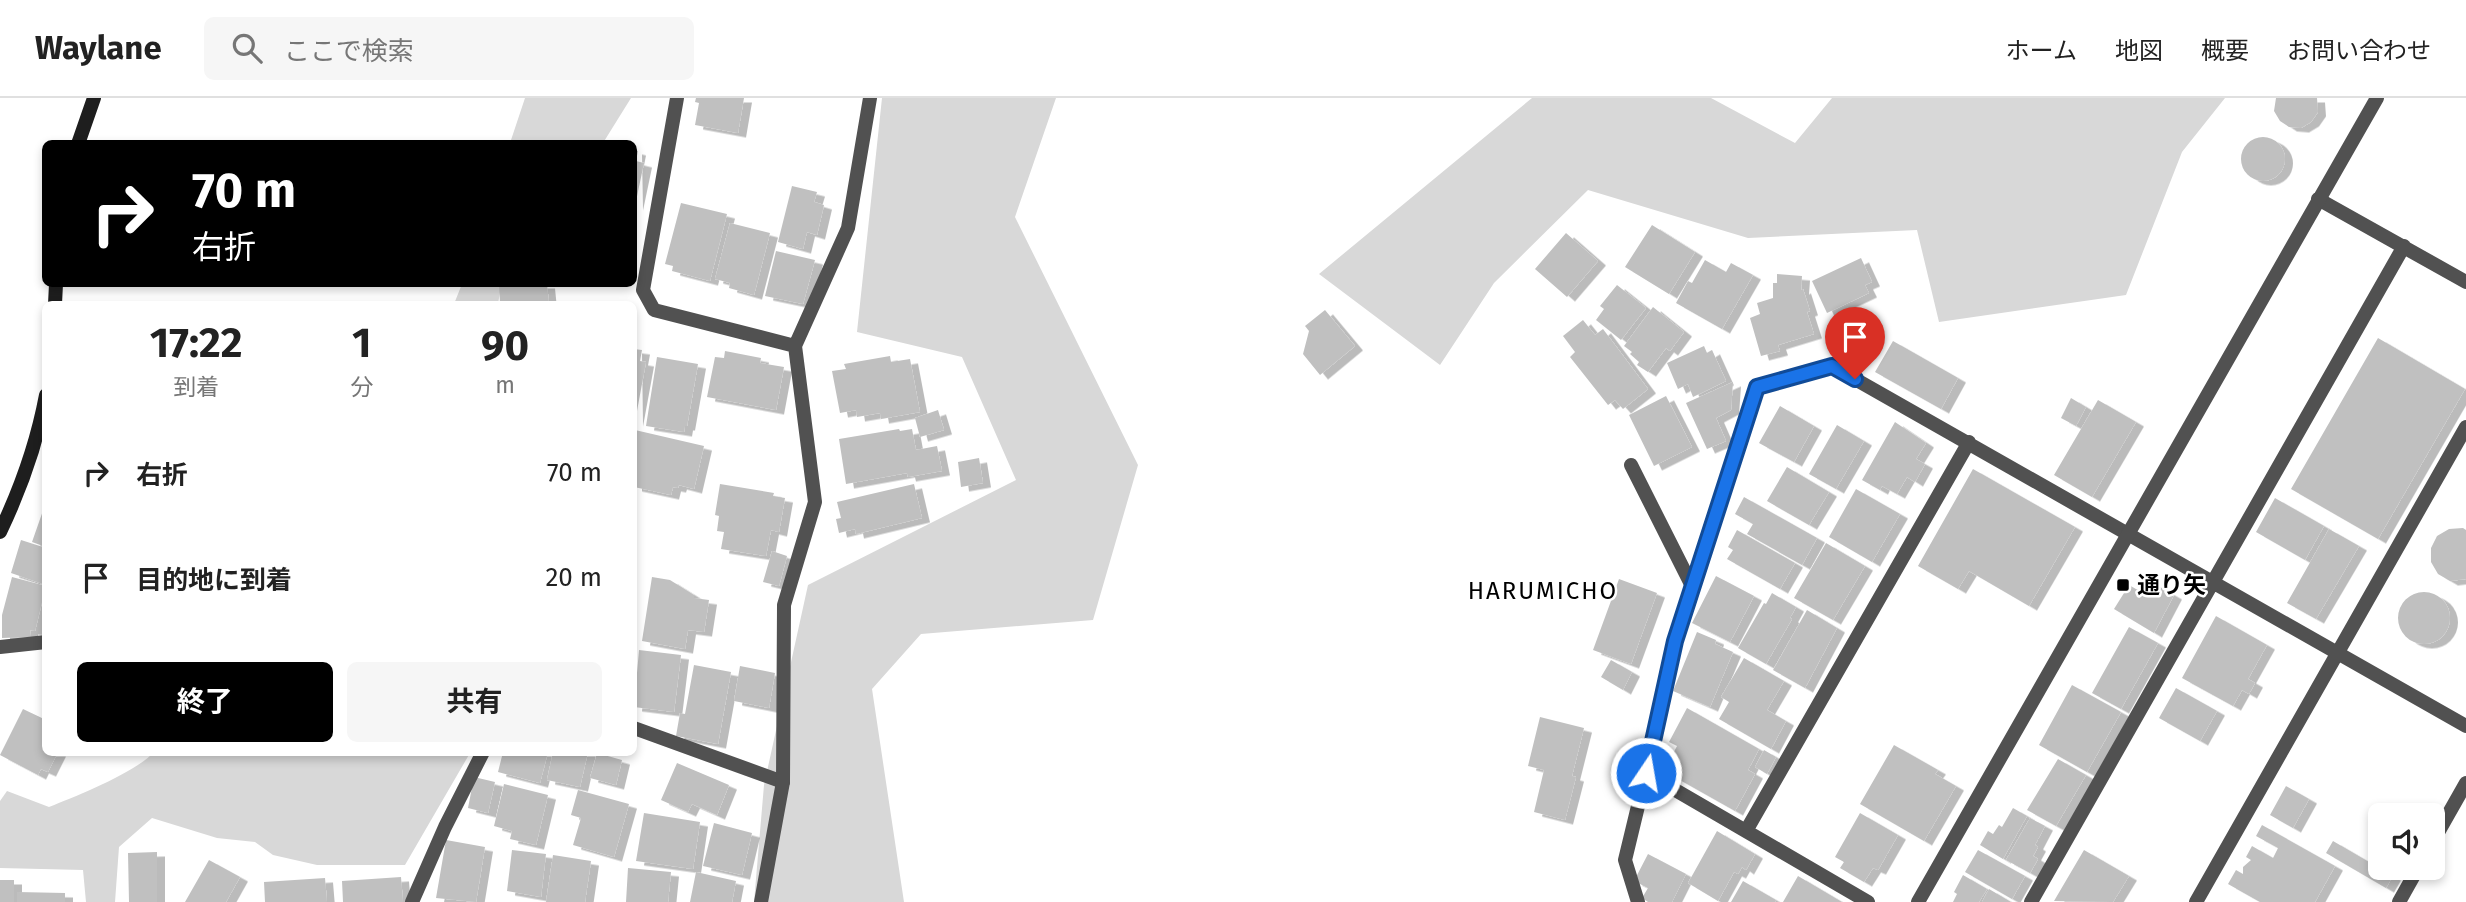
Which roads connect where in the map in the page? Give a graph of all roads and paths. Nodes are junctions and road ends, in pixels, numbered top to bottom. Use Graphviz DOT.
graph roads {
  1 [pos="94,98"];
  2 [pos="677,98"];
  3 [pos="870,98"];
  4 [pos="2377,98"];
  5 [pos="79,140"];
  6 [pos="2318,199"];
  7 [pos="2404,246"];
  8 [pos="2466,282"];
  9 [pos="794,346"];
  10 [pos="42,412"];
  11 [pos="2466,427"];
  12 [pos="1969,442"];
  13 [pos="1631,465"];
  14 [pos="0,532"];
  15 [pos="2127,534"];
  16 [pos="2214,584"];
  17 [pos="1693,588"];
  18 [pos="42,642"];
  19 [pos="0,647"];
  20 [pos="2339,654"];
  21 [pos="2466,726"];
  22 [pos="637,729"];
  23 [pos="481,756"];
  24 [pos="1646,773"];
  25 [pos="783,782"];
  26 [pos="2466,783"];
  27 [pos="2445,820"];
  28 [pos="1746,831"];
  29 [pos="2411,880"];
  30 [pos="412,902"];
  31 [pos="761,902"];
  32 [pos="1639,902"];
  33 [pos="1868,902"];
  34 [pos="1918,902"];
  35 [pos="2031,902"];
  36 [pos="2196,902"];
  37 [pos="2399,902"];
  1 -- 5 [label="main road"];
  2 -- 9 [label="street"];
  3 -- 9 [label="street"];
  4 -- 6 [label="street"];
  6 -- 7 [label="street"];
  6 -- 15 [label="street"];
  7 -- 8 [label="street"];
  7 -- 16 [label="street"];
  9 -- 25 [label="street"];
  10 -- 14 [label="main road"];
  11 -- 20 [label="street"];
  12 -- 15 [label="street"];
  12 -- 17 [label="street"];
  12 -- 28 [label="street"];
  13 -- 17 [label="street"];
  15 -- 16 [label="street"];
  15 -- 34 [label="street"];
  16 -- 20 [label="street"];
  16 -- 35 [label="street"];
  17 -- 24 [label="street"];
  18 -- 19 [label="street"];
  20 -- 21 [label="street"];
  20 -- 36 [label="street"];
  22 -- 25 [label="street"];
  23 -- 30 [label="street"];
  24 -- 28 [label="street"];
  24 -- 32 [label="street"];
  25 -- 31 [label="street"];
  26 -- 27 [label="street"];
  28 -- 33 [label="street"];
  29 -- 37 [label="street"];
}
